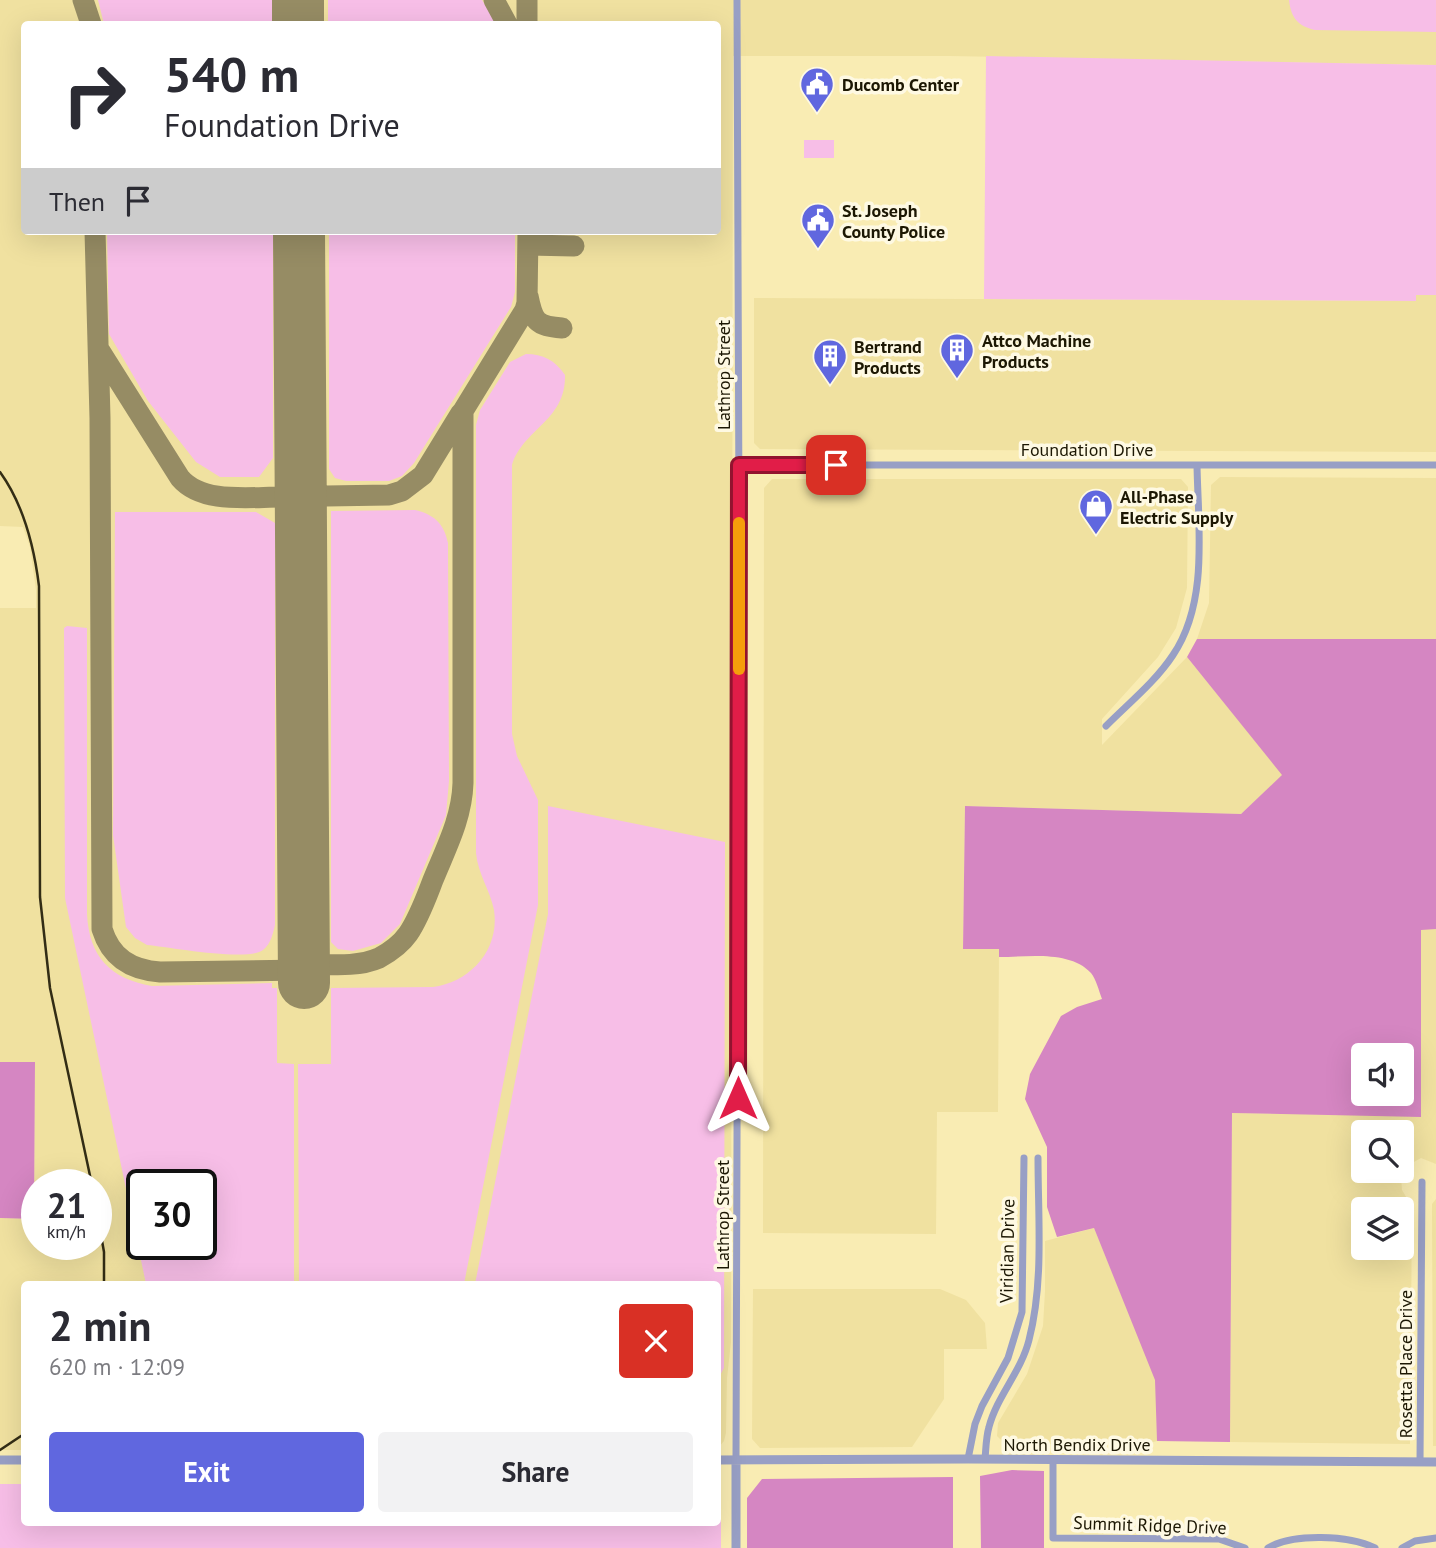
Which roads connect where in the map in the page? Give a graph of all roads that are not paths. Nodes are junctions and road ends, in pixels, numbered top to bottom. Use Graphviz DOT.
graph roads {
  1 [pos="737,0"];
  2 [pos="739,465"];
  3 [pos="1198,465"];
  4 [pos="1436,465"];
  5 [pos="1106,726"];
  6 [pos="1024,1158"];
  7 [pos="1038,1158"];
  8 [pos="1422,1182"];
  9 [pos="968,1459"];
  10 [pos="985,1459"];
  11 [pos="0,1460"];
  12 [pos="21,1460"];
  13 [pos="721,1460"];
  14 [pos="736,1460"];
  15 [pos="1053,1460"];
  16 [pos="1420,1462"];
  17 [pos="1436,1462"];
  18 [pos="1436,1538"];
  19 [pos="736,1548"];
  20 [pos="1245,1548"];
  21 [pos="1268,1548"];
  22 [pos="1375,1548"];
  23 [pos="1402,1548"];
  1 -- 2 [label="street, Lathrop Street"];
  2 -- 3 [label="street, Foundation Drive"];
  2 -- 14 [label="street, Lathrop Street"];
  3 -- 4 [label="street, Foundation Drive"];
  3 -- 5 [label="street"];
  6 -- 9 [label="street, Viridian Drive"];
  7 -- 10 [label="street, Viridian Drive"];
  8 -- 16 [label="street, Rosetta Place Drive"];
  9 -- 10 [label="street, North Bendix Drive"];
  9 -- 14 [label="street, North Bendix Drive"];
  10 -- 15 [label="street, North Bendix Drive"];
  11 -- 12 [label="street"];
  13 -- 14 [label="street, North Bendix Drive"];
  14 -- 19 [label="street, Lathrop Street"];
  15 -- 16 [label="street, North Bendix Drive"];
  15 -- 20 [label="street, Summit Ridge Drive"];
  16 -- 17 [label="street, North Bendix Drive"];
  18 -- 23 [label="street"];
  21 -- 22 [label="street"];
}
